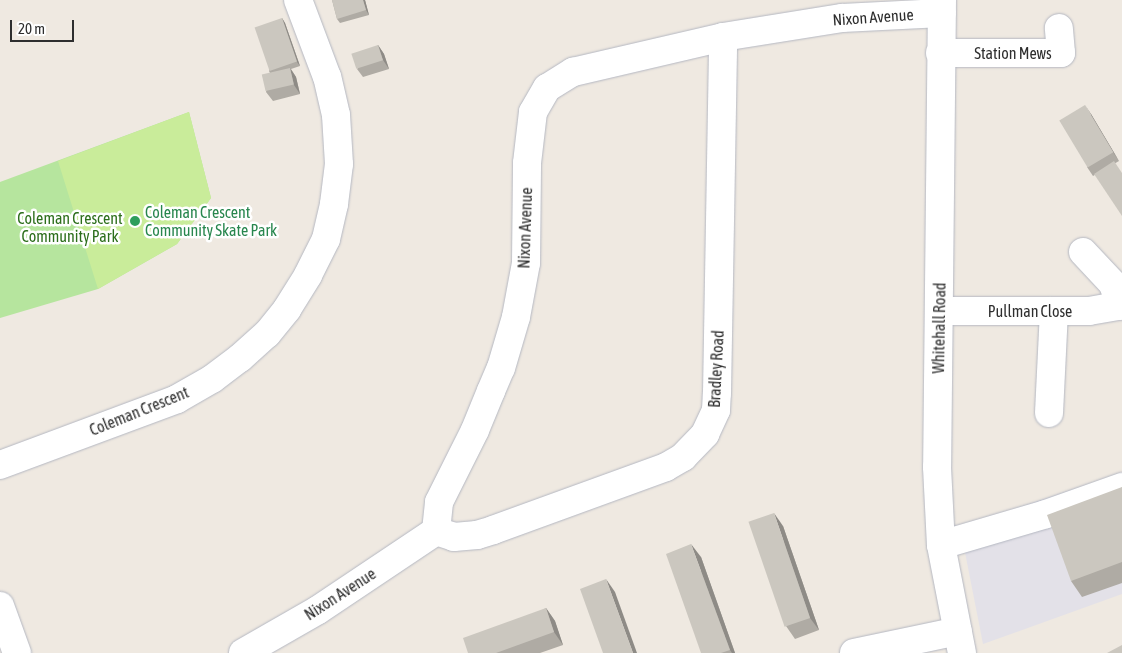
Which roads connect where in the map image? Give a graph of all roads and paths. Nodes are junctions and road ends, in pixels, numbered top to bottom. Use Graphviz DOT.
graph roads {
  1 [pos="298,0"];
  2 [pos="942,7"];
  3 [pos="1059,28"];
  4 [pos="723,37"];
  5 [pos="940,53"];
  6 [pos="1083,252"];
  7 [pos="1121,306"];
  8 [pos="939,311"];
  9 [pos="1054,312"];
  10 [pos="1049,414"];
  11 [pos="0,465"];
  12 [pos="1122,487"];
  13 [pos="436,531"];
  14 [pos="941,545"];
  15 [pos="0,606"];
  16 [pos="960,642"];
  17 [pos="17,653"];
  18 [pos="243,653"];
  19 [pos="854,653"];
  1 -- 11 [label="street, Coleman Crescent"];
  2 -- 4 [label="street, Nixon Avenue"];
  2 -- 5 [label="street, Whitehall Road"];
  3 -- 5 [label="street, Station Mews"];
  4 -- 13 [label="street, Nixon Avenue"];
  4 -- 13 [label="street, Bradley Road"];
  5 -- 8 [label="street, Whitehall Road"];
  6 -- 7 [label="street, Pullman Close"];
  7 -- 9 [label="street, Pullman Close"];
  8 -- 9 [label="street, Pullman Close"];
  8 -- 14 [label="street, Whitehall Road"];
  9 -- 10 [label="street"];
  12 -- 14 [label="street"];
  13 -- 18 [label="street, Nixon Avenue"];
  14 -- 16 [label="street, Whitehall Road"];
  15 -- 17 [label="street"];
  16 -- 19 [label="street"];
}
